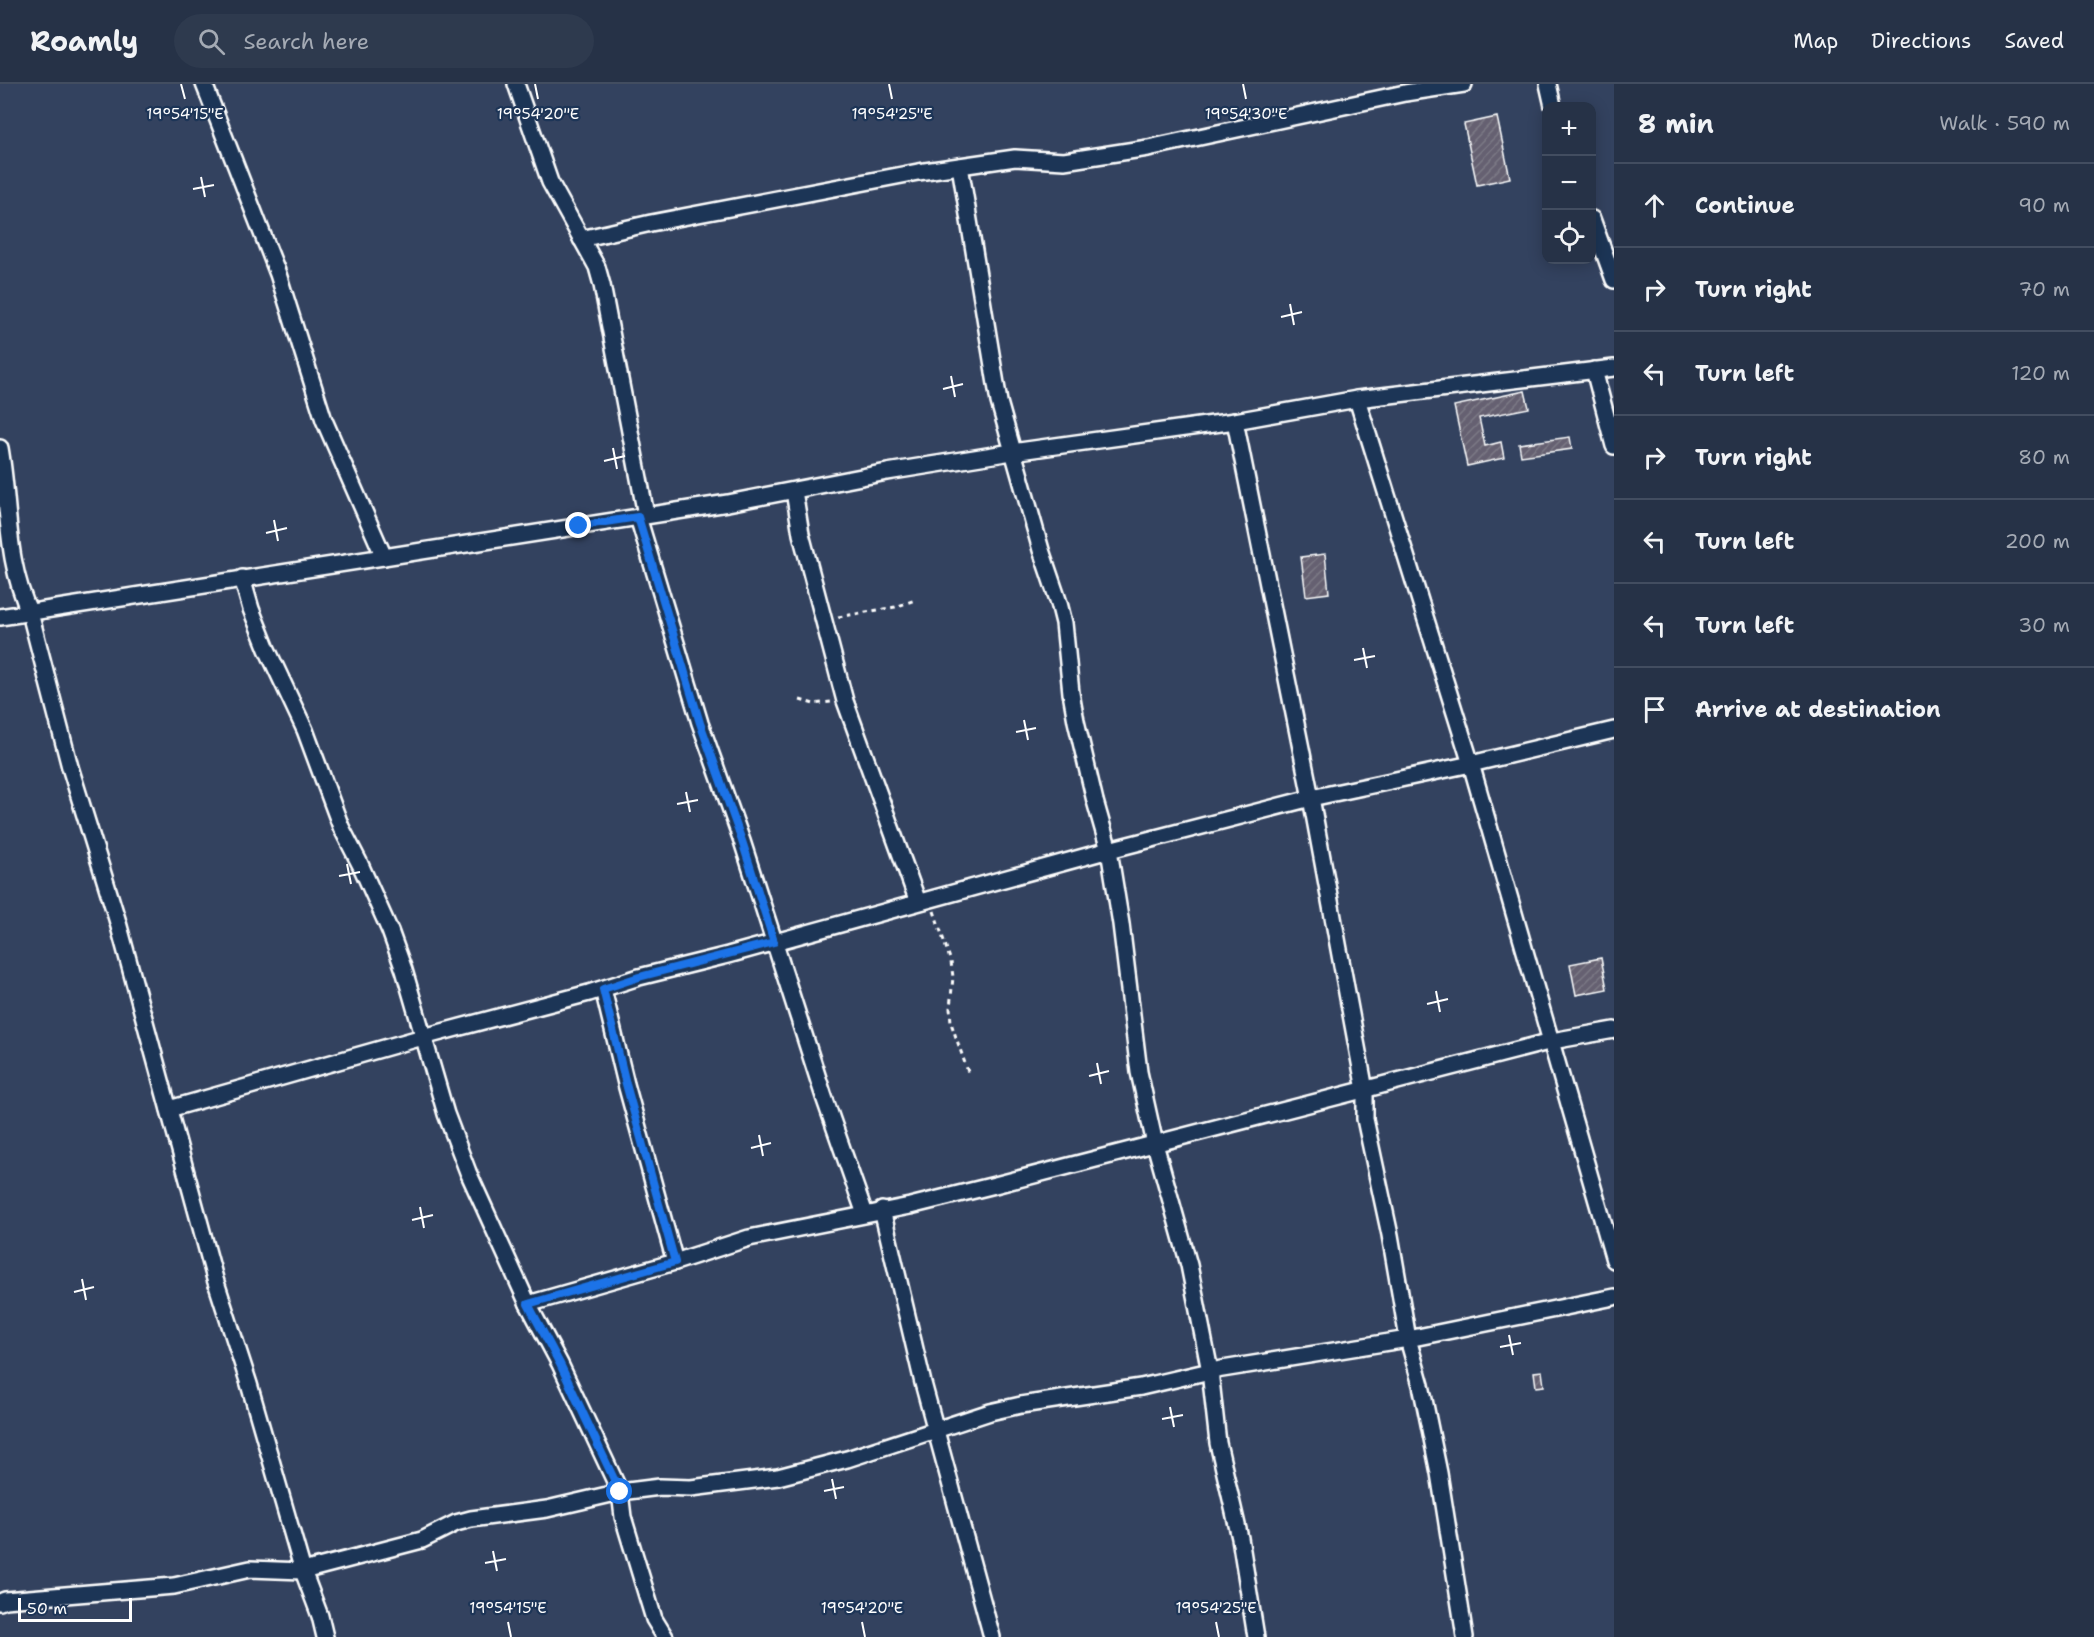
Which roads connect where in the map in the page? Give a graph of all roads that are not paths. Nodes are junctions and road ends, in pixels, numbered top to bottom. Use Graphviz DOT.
graph roads {
  1 [pos="204,84"];
  2 [pos="516,84"];
  3 [pos="1464,84"];
  4 [pos="1548,84"];
  5 [pos="1552,102"];
  6 [pos="960,166"];
  7 [pos="1596,230"];
  8 [pos="581,239"];
  9 [pos="1614,280"];
  10 [pos="1614,368"];
  11 [pos="1594,370"];
  12 [pos="1357,399"];
  13 [pos="1234,421"];
  14 [pos="1614,446"];
  15 [pos="0,448"];
  16 [pos="1012,452"];
  17 [pos="795,491"];
  18 [pos="642,516"];
  19 [pos="384,557"];
  20 [pos="242,578"];
  21 [pos="30,614"];
  22 [pos="0,617"];
  23 [pos="1614,730"];
  24 [pos="1471,764"];
  25 [pos="1311,798"];
  26 [pos="1109,850"];
  27 [pos="924,900"];
  28 [pos="774,942"];
  29 [pos="603,989"];
  30 [pos="1614,1030"];
  31 [pos="423,1036"];
  32 [pos="1552,1041"];
  33 [pos="1365,1090"];
  34 [pos="169,1109"];
  35 [pos="1155,1144"];
  36 [pos="882,1210"];
  37 [pos="865,1214"];
  38 [pos="1614,1260"];
  39 [pos="675,1262"];
  40 [pos="1614,1297"];
  41 [pos="528,1304"];
  42 [pos="1408,1339"];
  43 [pos="1210,1371"];
  44 [pos="936,1430"];
  45 [pos="620,1492"];
  46 [pos="303,1571"];
  47 [pos="0,1602"];
  48 [pos="325,1637"];
  49 [pos="666,1637"];
  50 [pos="992,1637"];
  51 [pos="1256,1637"];
  52 [pos="1465,1637"];
  1 -- 19 [label="street"];
  2 -- 8 [label="street"];
  3 -- 6 [label="street"];
  4 -- 5 [label="street"];
  6 -- 8 [label="street"];
  6 -- 16 [label="street"];
  7 -- 9 [label="street"];
  8 -- 18 [label="street"];
  10 -- 11 [label="street"];
  11 -- 12 [label="street"];
  11 -- 14 [label="street"];
  12 -- 13 [label="street"];
  12 -- 24 [label="street"];
  13 -- 16 [label="street"];
  13 -- 25 [label="street"];
  15 -- 21 [label="street"];
  16 -- 17 [label="street"];
  16 -- 26 [label="street"];
  17 -- 18 [label="street"];
  17 -- 27 [label="street"];
  18 -- 19 [label="street"];
  18 -- 28 [label="street"];
  19 -- 20 [label="street"];
  20 -- 21 [label="street"];
  20 -- 31 [label="street"];
  21 -- 22 [label="street"];
  21 -- 34 [label="street"];
  23 -- 24 [label="street"];
  24 -- 25 [label="street"];
  24 -- 32 [label="street"];
  25 -- 26 [label="street"];
  25 -- 33 [label="street"];
  26 -- 27 [label="street"];
  26 -- 35 [label="street"];
  27 -- 28 [label="street"];
  28 -- 29 [label="street"];
  28 -- 37 [label="street"];
  29 -- 31 [label="street"];
  29 -- 39 [label="street"];
  30 -- 32 [label="street"];
  31 -- 34 [label="street"];
  31 -- 41 [label="street"];
  32 -- 33 [label="street"];
  32 -- 38 [label="street"];
  33 -- 35 [label="street"];
  33 -- 42 [label="street"];
  34 -- 46 [label="street"];
  35 -- 36 [label="street"];
  35 -- 43 [label="street"];
  36 -- 37 [label="street"];
  36 -- 44 [label="street"];
  37 -- 39 [label="street"];
  39 -- 41 [label="street"];
  40 -- 42 [label="street"];
  41 -- 45 [label="street"];
  42 -- 43 [label="street"];
  42 -- 52 [label="street"];
  43 -- 44 [label="street"];
  43 -- 51 [label="street"];
  44 -- 45 [label="street"];
  44 -- 50 [label="street"];
  45 -- 46 [label="street"];
  45 -- 49 [label="street"];
  46 -- 47 [label="street"];
  46 -- 48 [label="street"];
}
